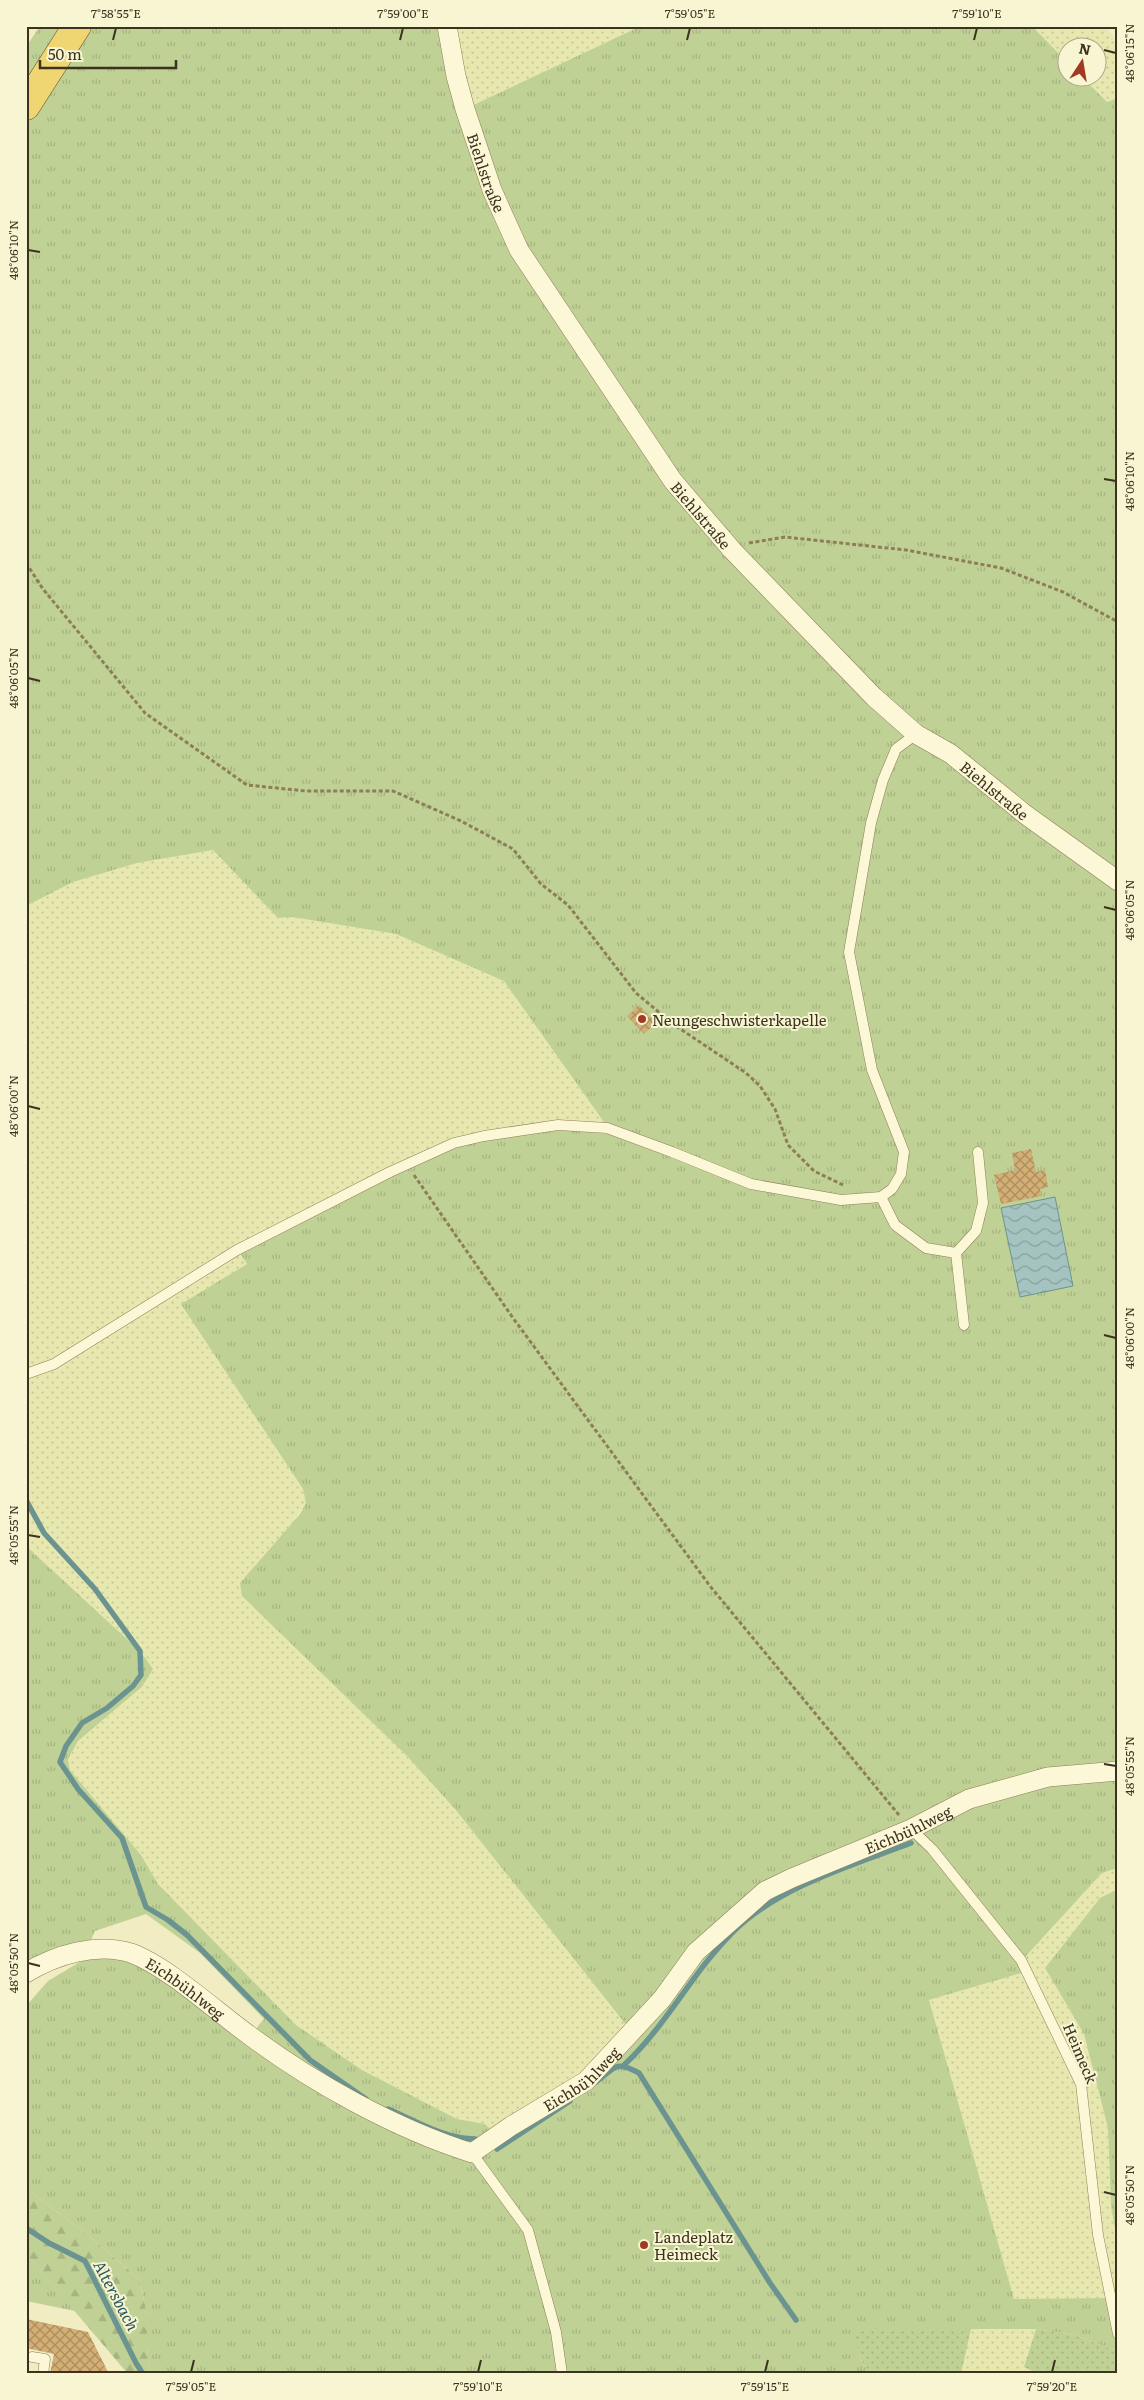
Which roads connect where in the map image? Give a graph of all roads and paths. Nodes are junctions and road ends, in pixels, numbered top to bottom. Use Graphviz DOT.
graph roads {
  1 [pos="77,26"];
  2 [pos="447,26"];
  3 [pos="26,106"];
  4 [pos="732,550"];
  5 [pos="26,562"];
  6 [pos="1118,622"];
  7 [pos="916,734"];
  8 [pos="1118,881"];
  9 [pos="978,1152"];
  10 [pos="407,1166"];
  11 [pos="850,1185"];
  12 [pos="881,1196"];
  13 [pos="956,1253"];
  14 [pos="964,1325"];
  15 [pos="26,1374"];
  16 [pos="1118,1771"];
  17 [pos="911,1829"];
  18 [pos="26,1973"];
  19 [pos="472,2153"];
  20 [pos="1118,2334"];
  21 [pos="32,2357"];
  22 [pos="42,2374"];
  23 [pos="562,2374"];
  1 -- 3 [label="highway"];
  2 -- 4 [label="street, Biehlstraße"];
  4 -- 6 [label="path"];
  4 -- 7 [label="street, Biehlstraße"];
  5 -- 11 [label="path"];
  7 -- 8 [label="street, Biehlstraße"];
  7 -- 12 [label="lane"];
  9 -- 13 [label="lane"];
  10 -- 12 [label="lane"];
  10 -- 15 [label="lane"];
  10 -- 17 [label="path"];
  12 -- 13 [label="lane"];
  13 -- 14 [label="lane"];
  16 -- 17 [label="street, Eichbühlweg"];
  17 -- 19 [label="street, Eichbühlweg"];
  17 -- 20 [label="lane, Heimeck"];
  18 -- 19 [label="street, Eichbühlweg"];
  19 -- 23 [label="lane"];
  21 -- 22 [label="lane"];
}
